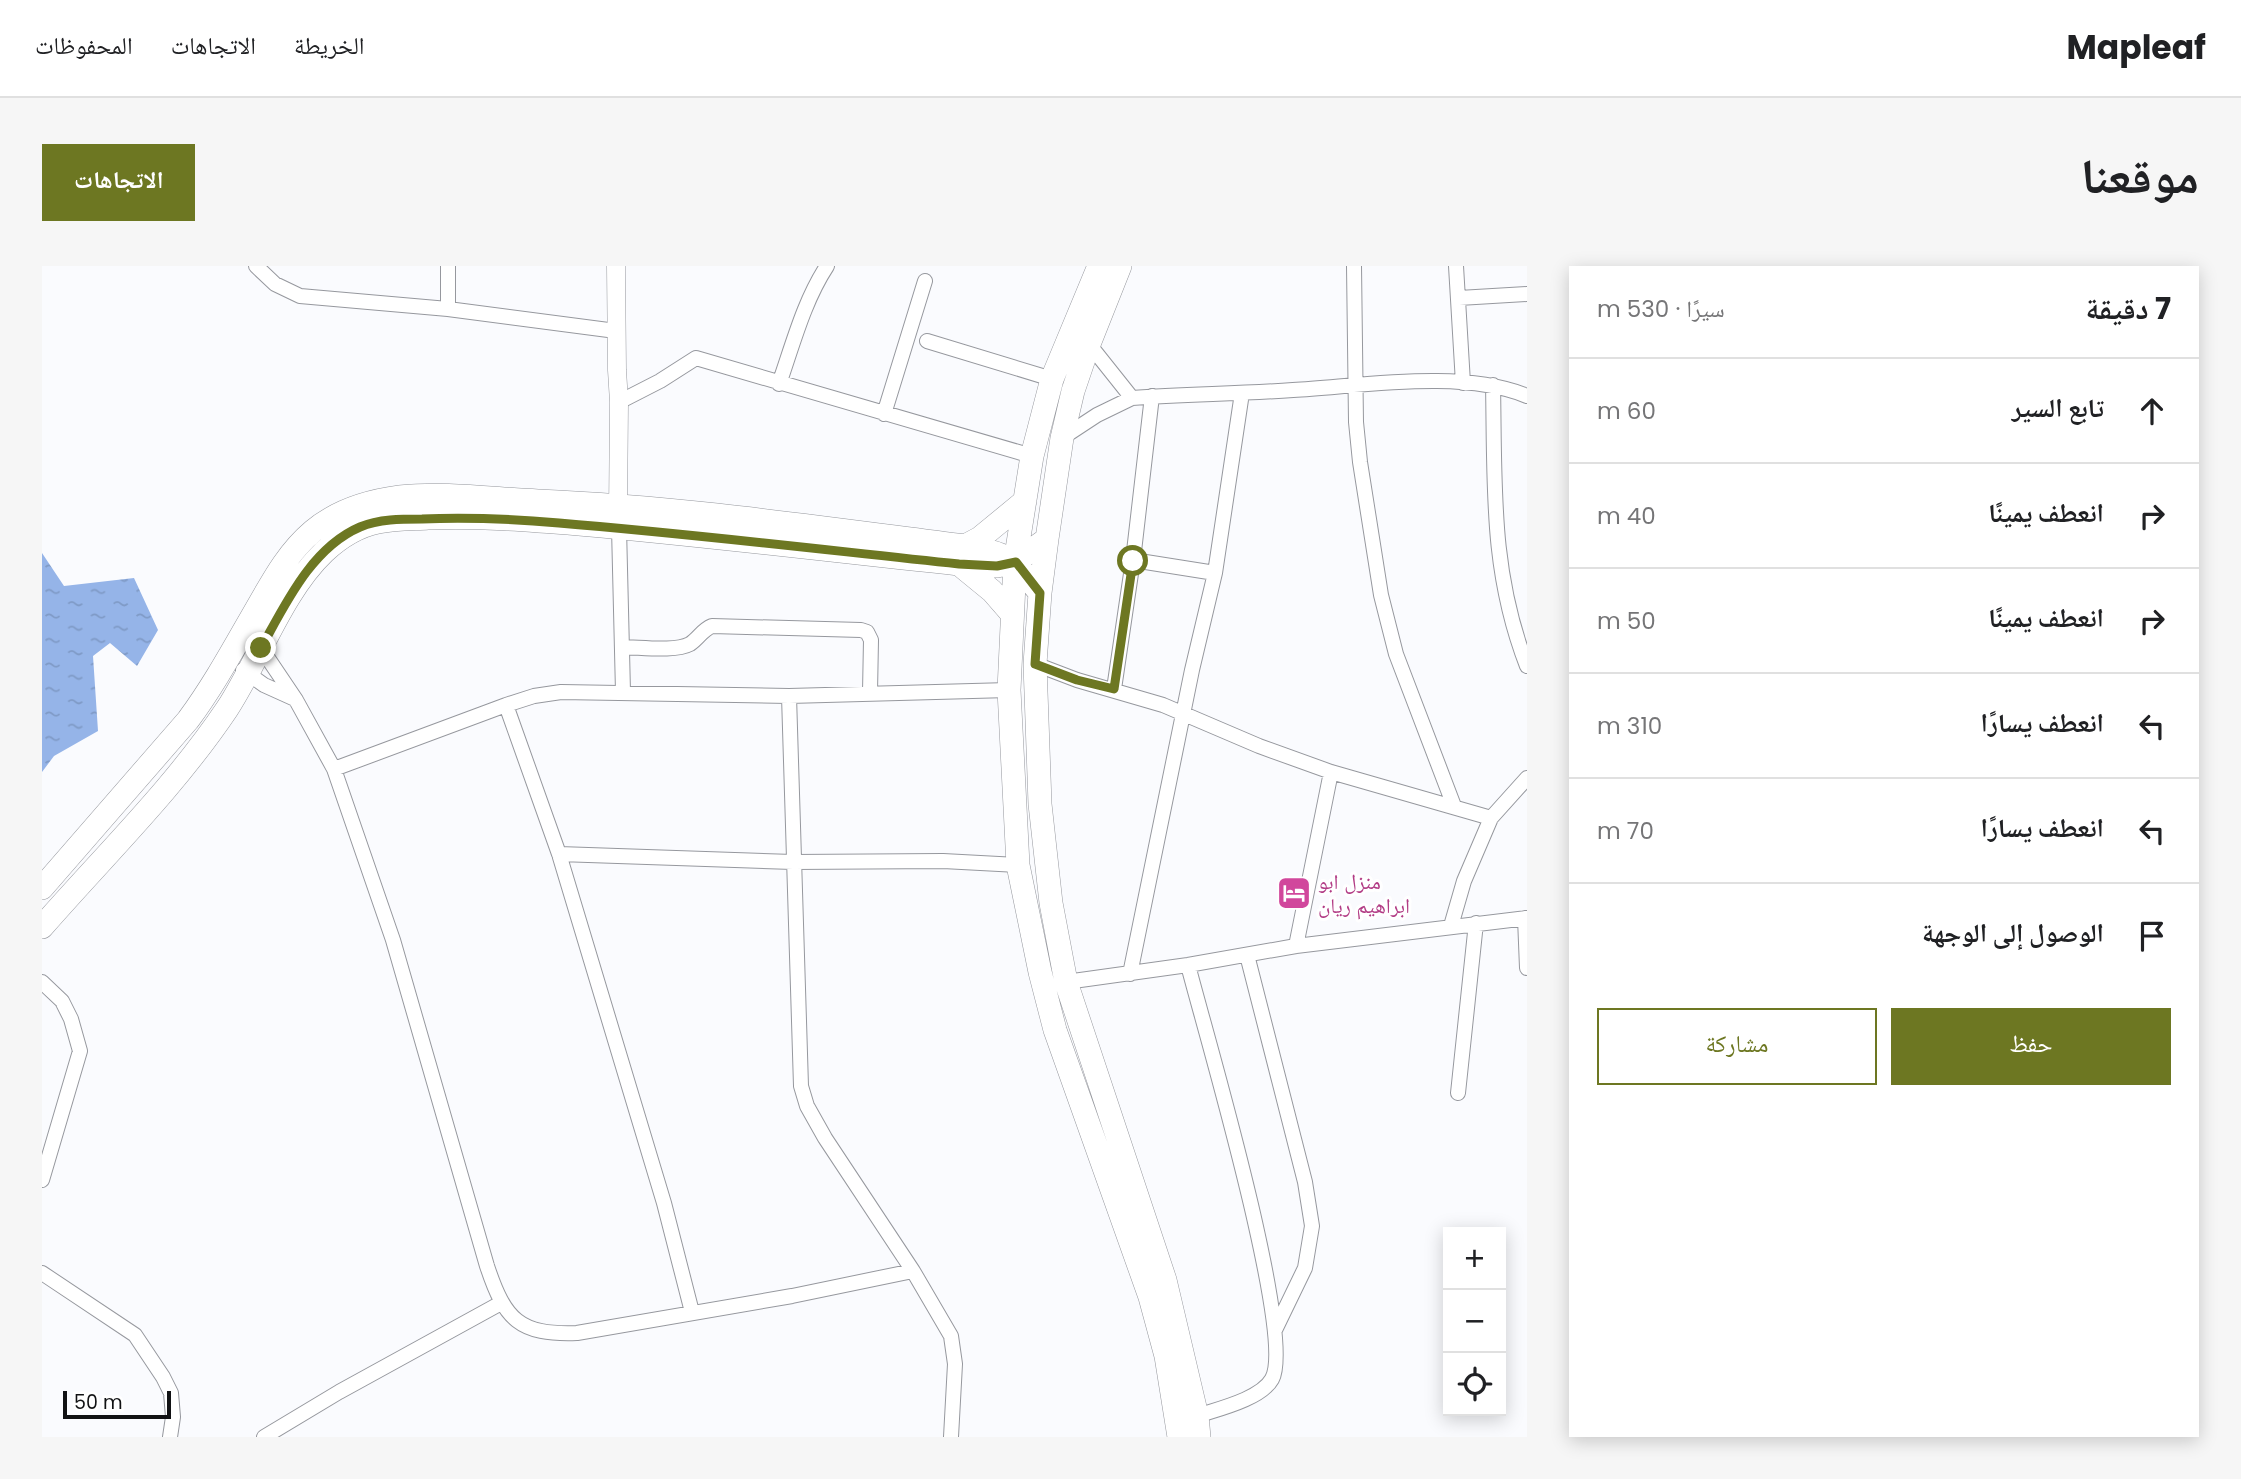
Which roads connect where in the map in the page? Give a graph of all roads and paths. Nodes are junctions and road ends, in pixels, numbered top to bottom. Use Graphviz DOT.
graph roads {
  1 [pos="256,266"];
  2 [pos="448,266"];
  3 [pos="616,266"];
  4 [pos="827,266"];
  5 [pos="1099,266"];
  6 [pos="1120,266"];
  7 [pos="1354,266"];
  8 [pos="1456,266"];
  9 [pos="925,281"];
  10 [pos="1527,294"];
  11 [pos="1459,299"];
  12 [pos="448,309"];
  13 [pos="616,331"];
  14 [pos="928,341"];
  15 [pos="1088,344"];
  16 [pos="1052,379"];
  17 [pos="1463,383"];
  18 [pos="779,384"];
  19 [pos="1493,385"];
  20 [pos="1354,387"];
  21 [pos="1242,393"];
  22 [pos="1152,396"];
  23 [pos="1527,396"];
  24 [pos="1132,398"];
  25 [pos="619,402"];
  26 [pos="884,414"];
  27 [pos="1062,438"];
  28 [pos="1032,456"];
  29 [pos="1025,501"];
  30 [pos="618,505"];
  31 [pos="619,528"];
  32 [pos="1047,540"];
  33 [pos="962,555"];
  34 [pos="1133,561"];
  35 [pos="1016,562"];
  36 [pos="1215,573"];
  37 [pos="1040,593"];
  38 [pos="1012,614"];
  39 [pos="240,635"];
  40 [pos="622,647"];
  41 [pos="261,648"];
  42 [pos="228,659"];
  43 [pos="1035,664"];
  44 [pos="1527,666"];
  45 [pos="247,673"];
  46 [pos="1114,689"];
  47 [pos="1009,690"];
  48 [pos="623,692"];
  49 [pos="870,692"];
  50 [pos="789,696"];
  51 [pos="296,700"];
  52 [pos="506,705"];
  53 [pos="1184,712"];
  54 [pos="334,769"];
  55 [pos="1331,772"];
  56 [pos="1527,778"];
  57 [pos="1454,806"];
  58 [pos="1491,818"];
  59 [pos="559,854"];
  60 [pos="793,862"];
  61 [pos="1018,865"];
  62 [pos="42,888"];
  63 [pos="1526,918"];
  64 [pos="1476,923"];
  65 [pos="1451,926"];
  66 [pos="42,927"];
  67 [pos="1296,946"];
  68 [pos="1247,955"];
  69 [pos="1188,965"];
  70 [pos="1527,968"];
  71 [pos="1130,974"];
  72 [pos="42,982"];
  73 [pos="1066,982"];
  74 [pos="1458,1093"];
  75 [pos="42,1180"];
  76 [pos="913,1271"];
  77 [pos="42,1273"];
  78 [pos="501,1303"];
  79 [pos="692,1312"];
  80 [pos="1275,1329"];
  81 [pos="1198,1427"];
  82 [pos="170,1437"];
  83 [pos="264,1437"];
  84 [pos="951,1437"];
  85 [pos="1179,1437"];
  1 -- 12 [label="street"];
  2 -- 12 [label="street"];
  3 -- 13 [label="street"];
  4 -- 18 [label="street"];
  5 -- 16 [label="main road"];
  6 -- 15 [label="main road"];
  7 -- 20 [label="street"];
  8 -- 11 [label="street"];
  9 -- 26 [label="street"];
  10 -- 11 [label="street"];
  11 -- 17 [label="street"];
  12 -- 13 [label="street"];
  13 -- 25 [label="street"];
  14 -- 16 [label="street"];
  15 -- 24 [label="street"];
  15 -- 27 [label="main road"];
  16 -- 28 [label="main road"];
  17 -- 19 [label="street"];
  17 -- 20 [label="street"];
  18 -- 25 [label="street"];
  18 -- 26 [label="street"];
  19 -- 23 [label="street"];
  19 -- 44 [label="street"];
  20 -- 21 [label="street"];
  20 -- 57 [label="street"];
  21 -- 22 [label="street"];
  21 -- 36 [label="street"];
  22 -- 24 [label="street"];
  22 -- 34 [label="street"];
  24 -- 27 [label="street"];
  25 -- 30 [label="street"];
  26 -- 28 [label="street"];
  27 -- 32 [label="main road"];
  28 -- 29 [label="main road"];
  29 -- 33 [label="main road"];
  29 -- 35 [label="main road"];
  30 -- 31 [label="street"];
  30 -- 33 [label="main road"];
  30 -- 39 [label="main road"];
  31 -- 33 [label="main road"];
  31 -- 40 [label="street"];
  31 -- 41 [label="main road"];
  32 -- 35 [label="main road"];
  32 -- 37 [label="main road"];
  33 -- 35 [label="main road"];
  33 -- 38 [label="main road"];
  34 -- 36 [label="street"];
  34 -- 46 [label="street"];
  35 -- 37 [label="main road"];
  35 -- 38 [label="main road"];
  36 -- 53 [label="street"];
  37 -- 43 [label="main road"];
  38 -- 47 [label="main road"];
  39 -- 41 [label="street"];
  39 -- 42 [label="main road"];
  40 -- 48 [label="street"];
  40 -- 49 [label="street"];
  41 -- 45 [label="main road"];
  41 -- 51 [label="street"];
  42 -- 45 [label="street"];
  42 -- 62 [label="main road"];
  43 -- 46 [label="street"];
  43 -- 73 [label="main road"];
  45 -- 51 [label="street"];
  45 -- 66 [label="main road"];
  46 -- 53 [label="street"];
  47 -- 49 [label="street"];
  47 -- 61 [label="main road"];
  48 -- 50 [label="street"];
  48 -- 52 [label="street"];
  49 -- 50 [label="street"];
  50 -- 60 [label="street"];
  51 -- 54 [label="street"];
  52 -- 54 [label="street"];
  52 -- 59 [label="street"];
  53 -- 55 [label="street"];
  53 -- 71 [label="street"];
  54 -- 78 [label="street"];
  55 -- 57 [label="street"];
  55 -- 67 [label="street"];
  56 -- 58 [label="street"];
  57 -- 58 [label="street"];
  58 -- 65 [label="street"];
  59 -- 60 [label="street"];
  59 -- 79 [label="street"];
  60 -- 61 [label="street"];
  60 -- 76 [label="street"];
  61 -- 85 [label="main road"];
  63 -- 64 [label="street"];
  63 -- 70 [label="street"];
  64 -- 65 [label="street"];
  64 -- 74 [label="street"];
  65 -- 67 [label="street"];
  67 -- 68 [label="street"];
  68 -- 69 [label="street"];
  68 -- 80 [label="street"];
  69 -- 71 [label="street"];
  69 -- 80 [label="street"];
  71 -- 73 [label="street"];
  72 -- 75 [label="street"];
  73 -- 81 [label="main road"];
  76 -- 79 [label="street"];
  76 -- 84 [label="street"];
  77 -- 82 [label="street"];
  78 -- 79 [label="street"];
  78 -- 83 [label="street"];
  80 -- 81 [label="street"];
}
